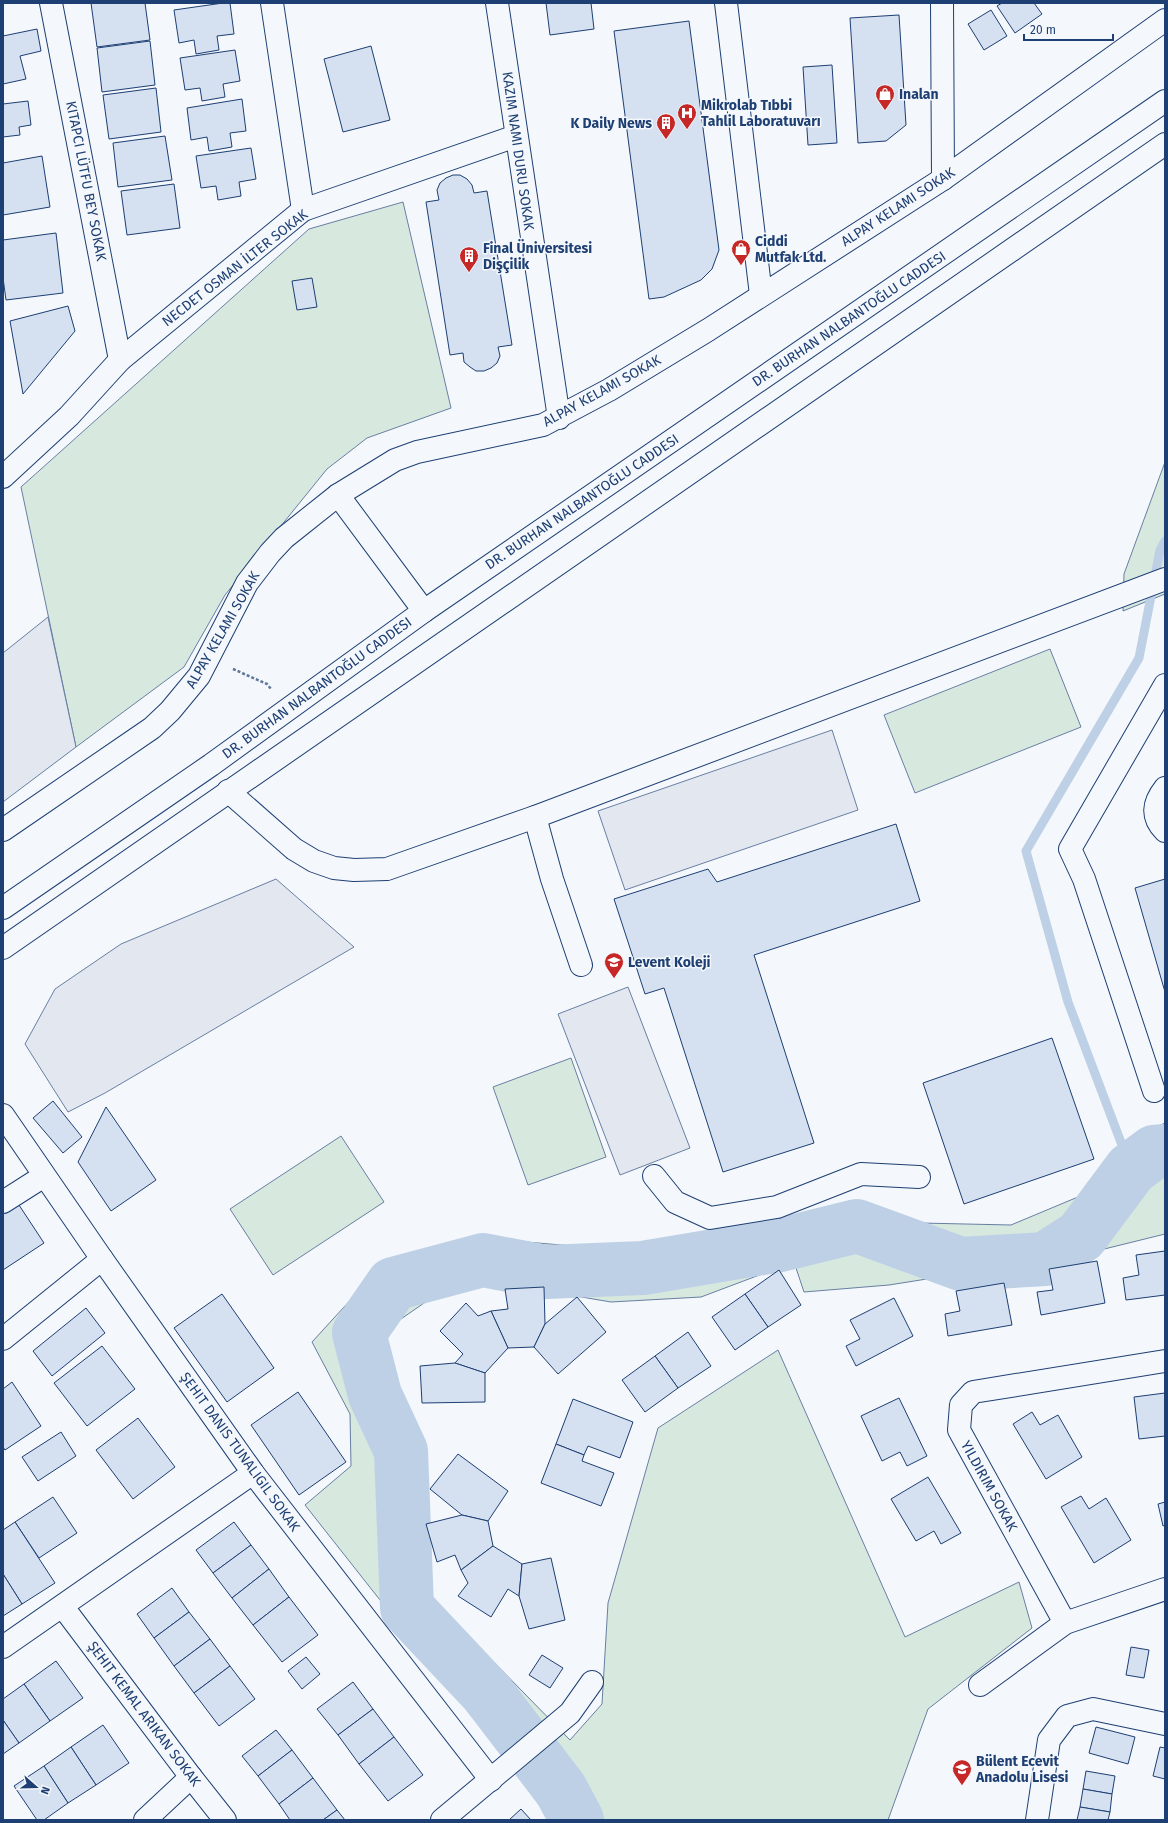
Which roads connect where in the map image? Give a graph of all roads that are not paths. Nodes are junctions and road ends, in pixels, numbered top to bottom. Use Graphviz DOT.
graph roads {
  1 [pos="51,3"];
  2 [pos="272,3"];
  3 [pos="497,3"];
  4 [pos="726,3"];
  5 [pos="942,3"];
  6 [pos="1165,20"];
  7 [pos="1165,101"];
  8 [pos="516,136"];
  9 [pos="1165,144"];
  10 [pos="943,179"];
  11 [pos="303,210"];
  12 [pos="761,295"];
  13 [pos="120,360"];
  14 [pos="559,418"];
  15 [pos="3,477"];
  16 [pos="338,495"];
  17 [pos="1165,579"];
  18 [pos="424,611"];
  19 [pos="1165,686"];
  20 [pos="1165,788"];
  21 [pos="228,791"];
  22 [pos="534,817"];
  23 [pos="3,830"];
  24 [pos="1165,832"];
  25 [pos="3,908"];
  26 [pos="3,948"];
  27 [pos="582,965"];
  28 [pos="1154,1091"];
  29 [pos="3,1115"];
  30 [pos="44,1176"];
  31 [pos="654,1176"];
  32 [pos="919,1176"];
  33 [pos="3,1202"];
  34 [pos="102,1260"];
  35 [pos="3,1339"];
  36 [pos="1165,1361"];
  37 [pos="253,1473"];
  38 [pos="1165,1589"];
  39 [pos="63,1607"];
  40 [pos="1065,1623"];
  41 [pos="3,1647"];
  42 [pos="592,1682"];
  43 [pos="980,1684"];
  44 [pos="1165,1724"];
  45 [pos="498,1774"];
  46 [pos="191,1777"];
  47 [pos="144,1820"];
  48 [pos="225,1820"];
  49 [pos="442,1820"];
  50 [pos="1037,1820"];
  1 -- 13 [label="street, KITAPCI LÜTFU BEY SOKAK"];
  2 -- 11 [label="street"];
  3 -- 8 [label="street"];
  4 -- 12 [label="street"];
  5 -- 10 [label="street"];
  6 -- 10 [label="street, ALPAY KELAMI SOKAK"];
  7 -- 18 [label="street, DR. BURHAN NALBANTOĞLU CADDESI"];
  8 -- 11 [label="street, NECDET OSMAN İLTER SOKAK"];
  8 -- 14 [label="street"];
  9 -- 21 [label="street"];
  10 -- 12 [label="street, ALPAY KELAMI SOKAK"];
  11 -- 13 [label="street, NECDET OSMAN İLTER SOKAK"];
  12 -- 14 [label="street, ALPAY KELAMI SOKAK"];
  13 -- 15 [label="street, NECDET OSMAN İLTER SOKAK"];
  14 -- 16 [label="street, ALPAY KELAMI SOKAK"];
  16 -- 18 [label="street"];
  16 -- 23 [label="street, ALPAY KELAMI SOKAK"];
  17 -- 22 [label="street"];
  18 -- 25 [label="street, DR. BURHAN NALBANTOĞLU CADDESI"];
  19 -- 28 [label="street"];
  20 -- 24 [label="street"];
  21 -- 22 [label="street"];
  21 -- 26 [label="street"];
  22 -- 27 [label="street"];
  29 -- 30 [label="street"];
  30 -- 33 [label="street"];
  30 -- 34 [label="street"];
  31 -- 32 [label="street"];
  34 -- 35 [label="street"];
  34 -- 37 [label="street"];
  36 -- 40 [label="street"];
  37 -- 39 [label="street"];
  37 -- 45 [label="street"];
  38 -- 40 [label="street"];
  39 -- 41 [label="street"];
  39 -- 46 [label="street"];
  40 -- 43 [label="street"];
  42 -- 45 [label="street"];
  44 -- 50 [label="street"];
  45 -- 49 [label="street"];
  46 -- 47 [label="street"];
  46 -- 48 [label="street"];
}
